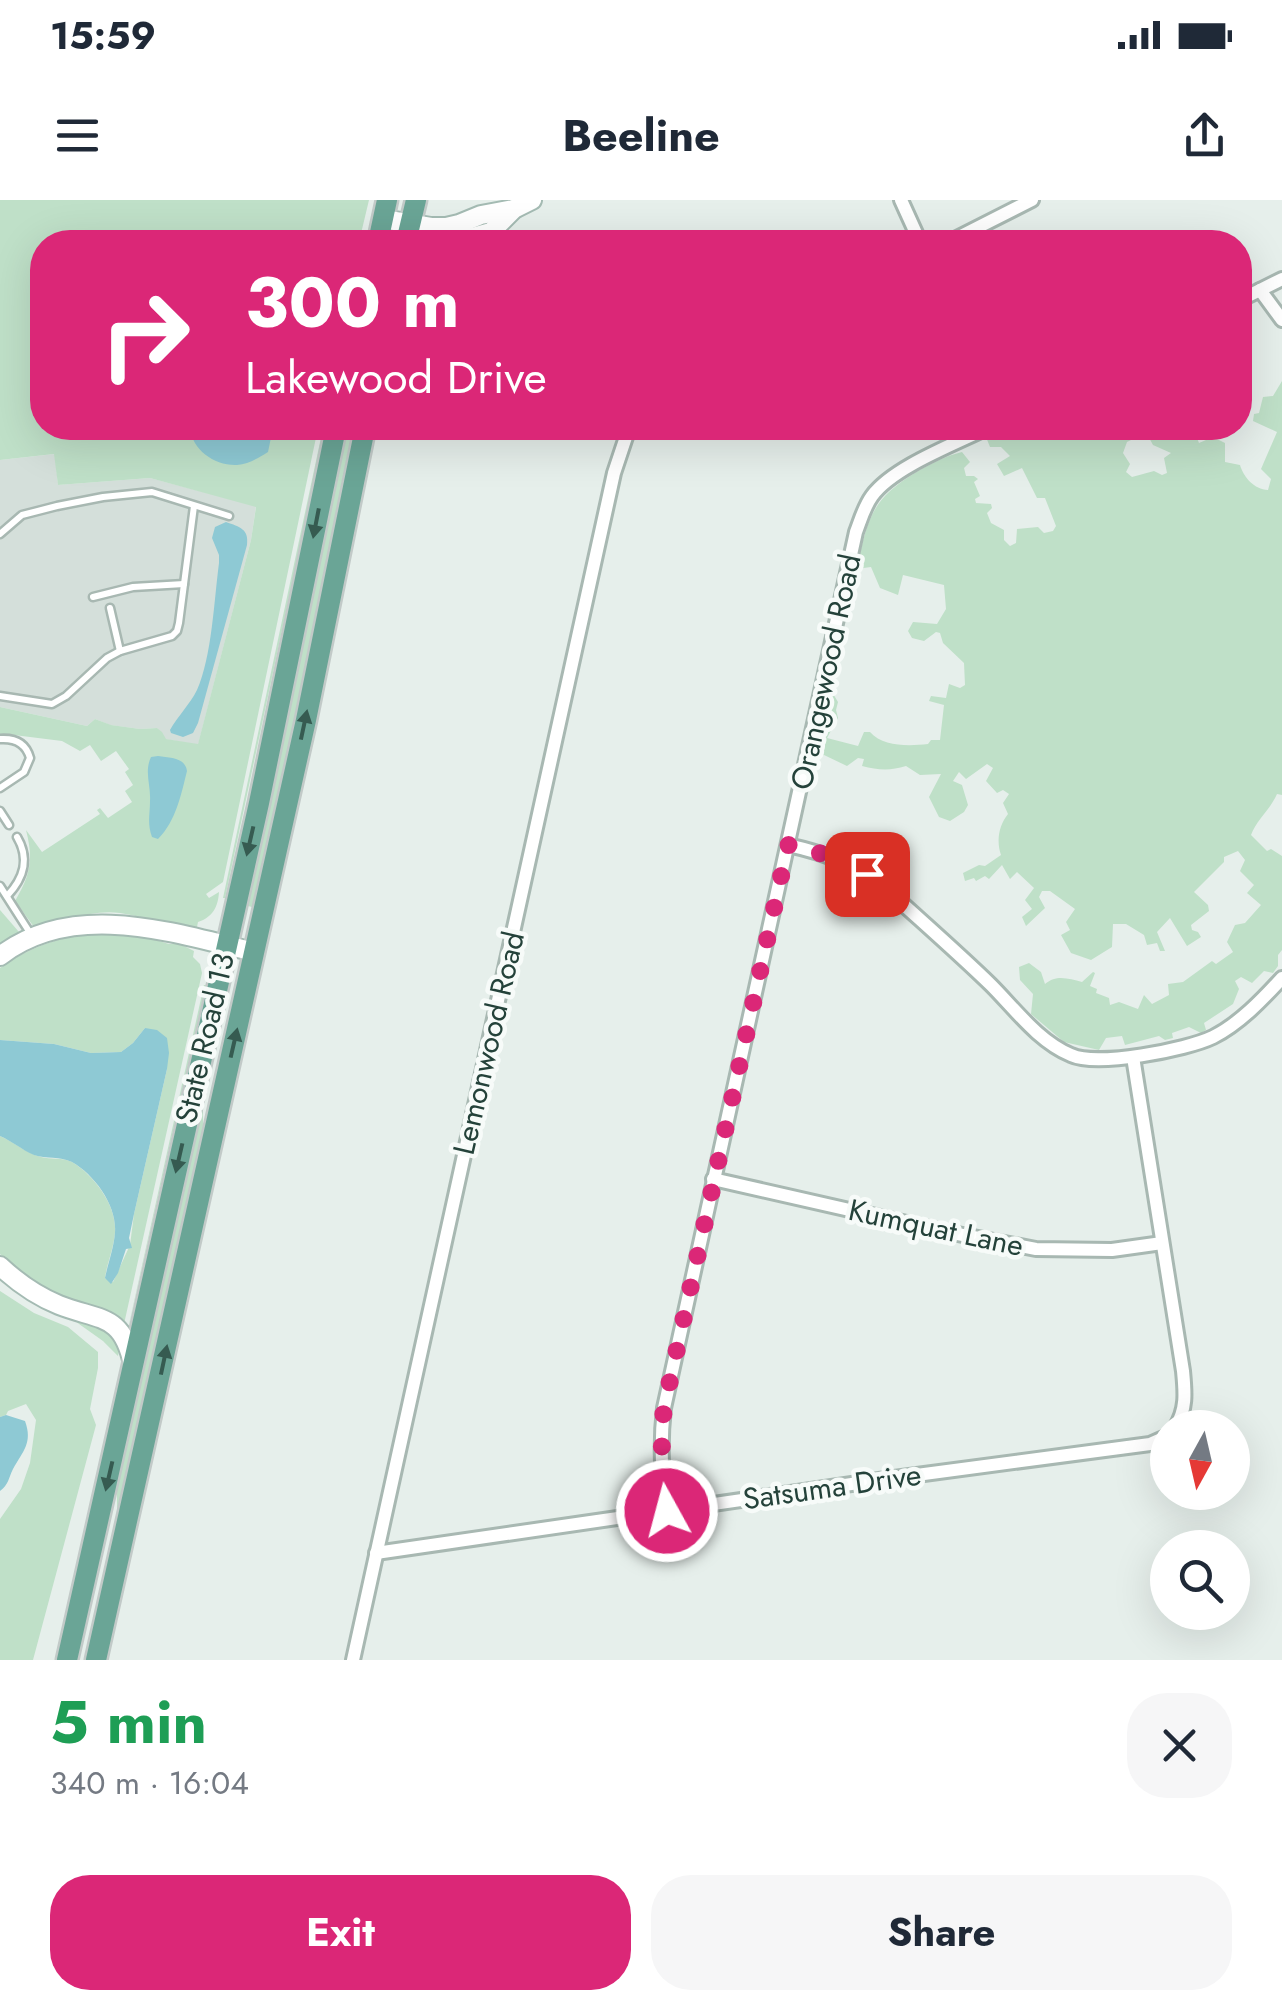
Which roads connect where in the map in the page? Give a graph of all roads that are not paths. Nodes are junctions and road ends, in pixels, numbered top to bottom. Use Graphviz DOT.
graph roads {
  1 [pos="416,200"];
  2 [pos="532,200"];
  3 [pos="901,200"];
  4 [pos="1032,200"];
  5 [pos="385,209"];
  6 [pos="514,209"];
  7 [pos="405,230"];
  8 [pos="409,230"];
  9 [pos="427,230"];
  10 [pos="492,230"];
  11 [pos="915,230"];
  12 [pos="973,230"];
  13 [pos="1282,279"];
  14 [pos="1260,290"];
  15 [pos="1252,294"];
  16 [pos="1282,320"];
  17 [pos="334,440"];
  18 [pos="363,440"];
  19 [pos="626,440"];
  20 [pos="964,440"];
  21 [pos="194,506"];
  22 [pos="229,516"];
  23 [pos="0,534"];
  24 [pos="184,584"];
  25 [pos="94,597"];
  26 [pos="110,608"];
  27 [pos="120,651"];
  28 [pos="0,696"];
  29 [pos="0,740"];
  30 [pos="0,788"];
  31 [pos="0,812"];
  32 [pos="8,825"];
  33 [pos="17,836"];
  34 [pos="788,845"];
  35 [pos="0,886"];
  36 [pos="7,896"];
  37 [pos="32,938"];
  38 [pos="227,946"];
  39 [pos="254,952"];
  40 [pos="0,956"];
  41 [pos="1282,978"];
  42 [pos="1270,991"];
  43 [pos="1282,1002"];
  44 [pos="1133,1057"];
  45 [pos="713,1179"];
  46 [pos="1162,1243"];
  47 [pos="0,1266"];
  48 [pos="133,1366"];
  49 [pos="1184,1410"];
  50 [pos="1150,1444"];
  51 [pos="667,1511"];
  52 [pos="376,1552"];
  53 [pos="67,1660"];
  54 [pos="96,1660"];
  55 [pos="353,1660"];
  1 -- 8 [label="main road"];
  2 -- 6 [label="street"];
  3 -- 11 [label="street"];
  4 -- 12 [label="street"];
  5 -- 7 [label="street"];
  6 -- 9 [label="street"];
  6 -- 10 [label="street"];
  13 -- 14 [label="street"];
  14 -- 15 [label="street"];
  14 -- 16 [label="street"];
  17 -- 38 [label="main road, State Road 13, one-way"];
  39 -- 18 [label="main road, State Road 13, one-way"];
  19 -- 52 [label="street, Lemonwood Road"];
  20 -- 34 [label="street, Orangewood Road"];
  21 -- 22 [label="lane"];
  21 -- 23 [label="lane"];
  21 -- 24 [label="lane"];
  24 -- 25 [label="lane"];
  24 -- 27 [label="lane"];
  26 -- 27 [label="lane"];
  27 -- 28 [label="lane"];
  29 -- 30 [label="lane"];
  31 -- 32 [label="lane"];
  33 -- 36 [label="lane"];
  34 -- 44 [label="street"];
  34 -- 45 [label="street, Orangewood Road"];
  35 -- 36 [label="lane"];
  36 -- 37 [label="lane"];
  37 -- 38 [label="street"];
  37 -- 40 [label="street"];
  38 -- 39 [label="street"];
  38 -- 48 [label="main road, State Road 13, one-way"];
  54 -- 39 [label="main road, State Road 13, one-way"];
  41 -- 42 [label="street"];
  42 -- 43 [label="street"];
  42 -- 44 [label="street"];
  44 -- 46 [label="street"];
  45 -- 46 [label="street, Kumquat Lane"];
  45 -- 51 [label="street, Orangewood Road"];
  46 -- 49 [label="street"];
  47 -- 48 [label="street"];
  48 -- 53 [label="main road, State Road 13, one-way"];
  50 -- 51 [label="street, Satsuma Drive"];
  51 -- 52 [label="street, Satsuma Drive"];
  52 -- 55 [label="street, Lemonwood Road"];
}
